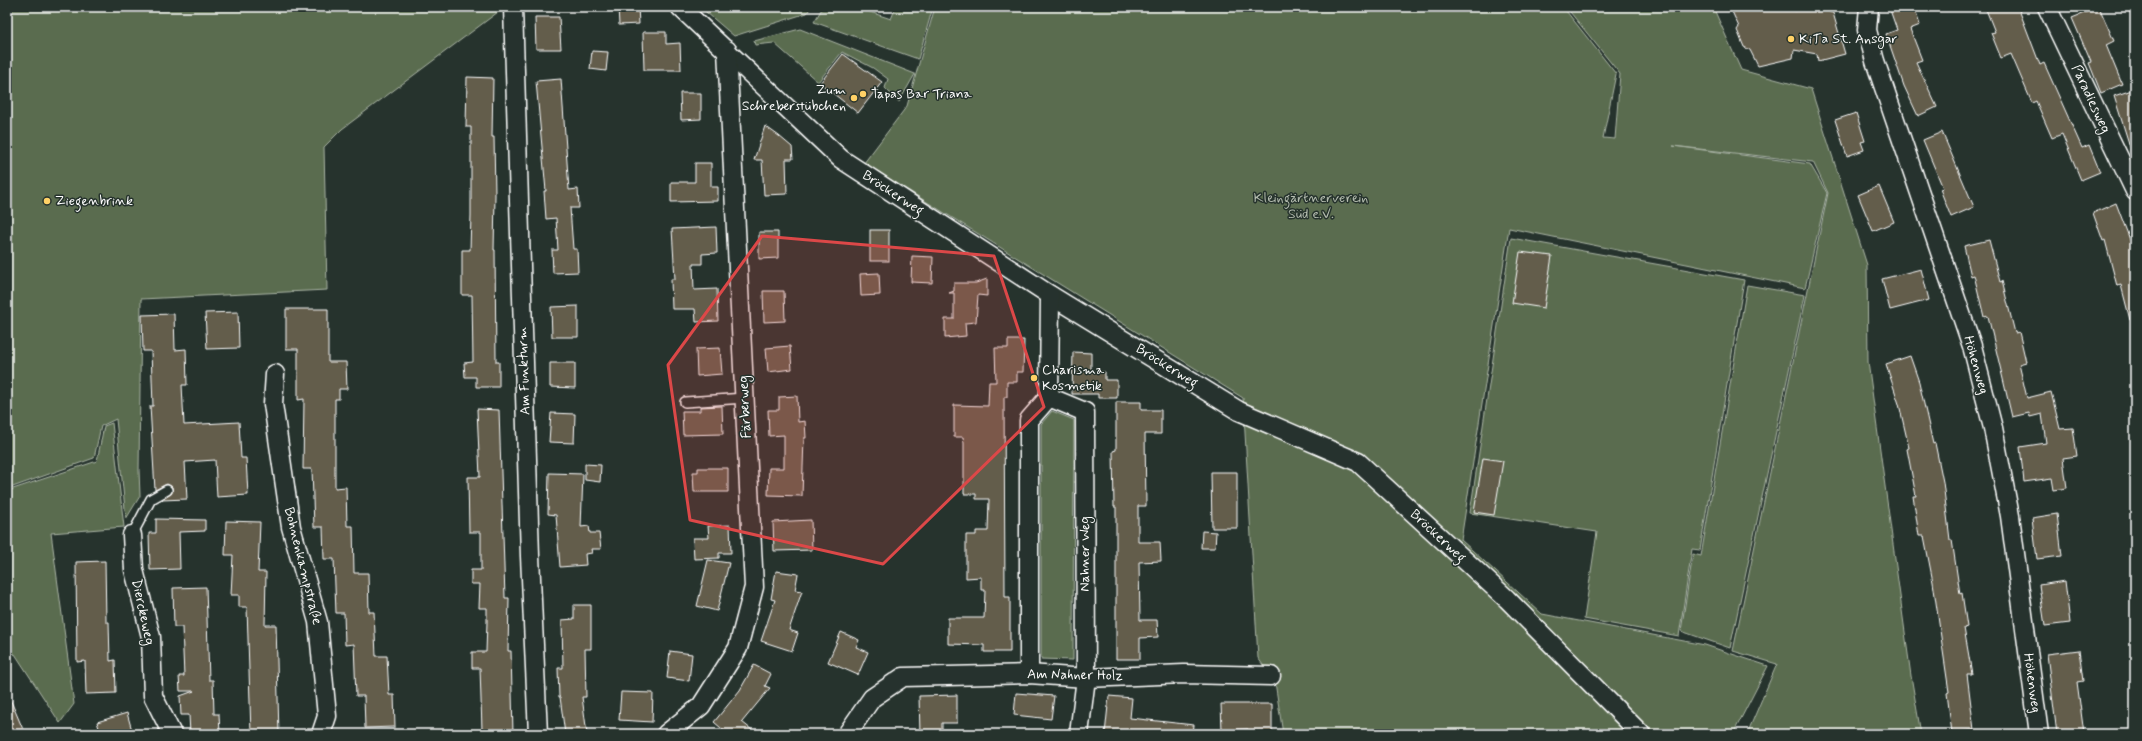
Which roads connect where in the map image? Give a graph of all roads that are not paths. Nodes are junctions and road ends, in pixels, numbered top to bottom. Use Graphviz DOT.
graph roads {
  1 [pos="513,7"];
  2 [pos="680,7"];
  3 [pos="1869,7"];
  4 [pos="2047,7"];
  5 [pos="727,50"];
  6 [pos="2130,168"];
  7 [pos="2135,191"];
  8 [pos="1050,295"];
  9 [pos="275,374"];
  10 [pos="1049,397"];
  11 [pos="745,398"];
  12 [pos="685,402"];
  13 [pos="167,490"];
  14 [pos="132,534"];
  15 [pos="1029,674"];
  16 [pos="1271,676"];
  17 [pos="1086,678"];
  18 [pos="172,734"];
  19 [pos="320,734"];
  20 [pos="538,734"];
  21 [pos="666,734"];
  22 [pos="847,734"];
  23 [pos="1079,734"];
  24 [pos="1641,734"];
  25 [pos="2039,734"];
  1 -- 20 [label="street, Am Funkturm"];
  2 -- 5 [label="street, Bröckerweg"];
  3 -- 25 [label="street, Höhenweg"];
  4 -- 6 [label="street, Paradiesweg"];
  5 -- 8 [label="street, Bröckerweg"];
  5 -- 11 [label="street, Färberweg"];
  6 -- 7 [label="street, Paradiesweg"];
  8 -- 10 [label="street"];
  8 -- 24 [label="street, Bröckerweg"];
  9 -- 19 [label="street, Bohnenkampstraße"];
  10 -- 15 [label="street"];
  10 -- 17 [label="street, Nahner Weg"];
  11 -- 12 [label="lane"];
  11 -- 21 [label="street, Färberweg"];
  13 -- 14 [label="lane"];
  14 -- 18 [label="street, Dierckeweg"];
  15 -- 17 [label="street, Am Nahner Holz"];
  15 -- 22 [label="street, Am Nahner Holz"];
  16 -- 17 [label="street, Am Nahner Holz"];
  17 -- 23 [label="street, Nahner Weg"];
}
